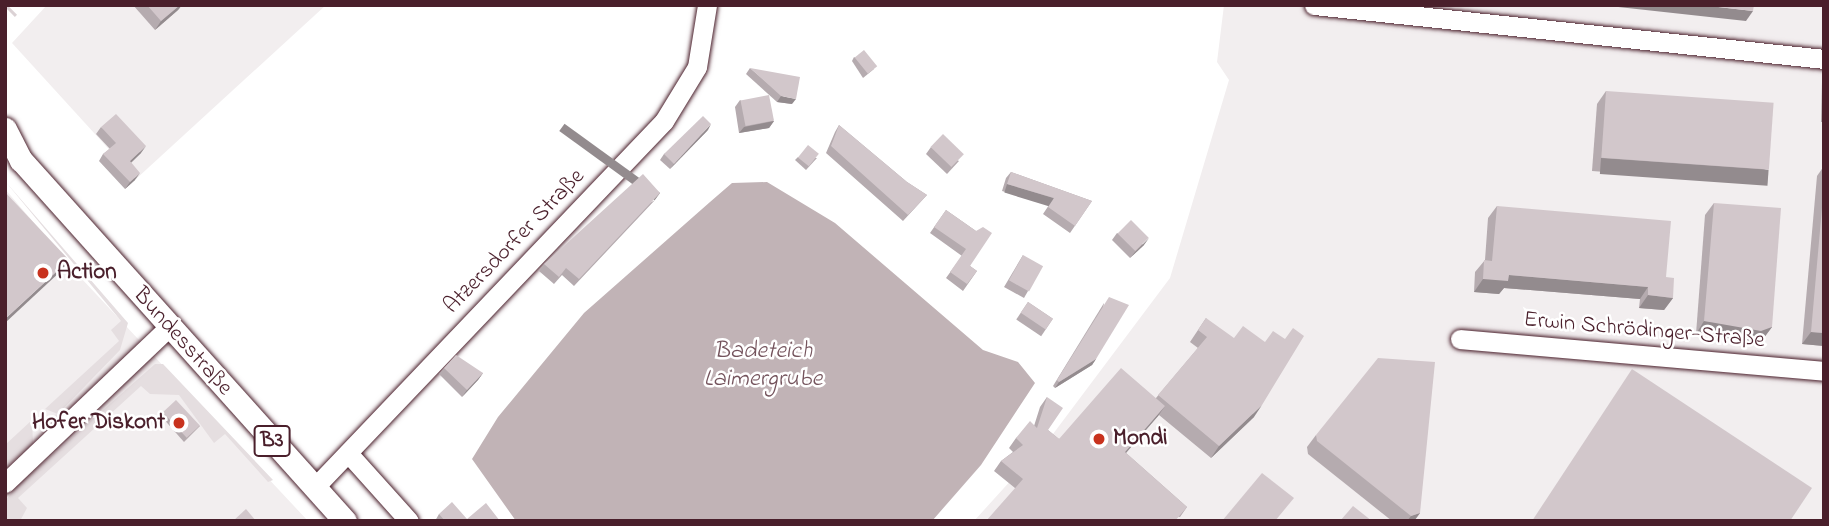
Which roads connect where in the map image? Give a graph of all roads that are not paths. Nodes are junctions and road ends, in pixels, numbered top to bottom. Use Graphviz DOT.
graph roads {
  1 [pos="707,5"];
  2 [pos="1314,5"];
  3 [pos="1824,59"];
  4 [pos="5,129"];
  5 [pos="13,155"];
  6 [pos="168,328"];
  7 [pos="1460,339"];
  8 [pos="1824,371"];
  9 [pos="348,453"];
  10 [pos="5,484"];
  11 [pos="314,488"];
  12 [pos="345,521"];
  13 [pos="409,521"];
  1 -- 9 [label="street, Atzersdorfer Straße"];
  2 -- 3 [label="street"];
  4 -- 5 [label="main road, B3"];
  5 -- 6 [label="main road, Bundesstraße / B3"];
  6 -- 10 [label="street"];
  6 -- 11 [label="main road, Bundesstraße / B3"];
  7 -- 8 [label="street, Erwin Schrödinger-Straße"];
  9 -- 11 [label="street, Atzersdorfer Straße"];
  9 -- 13 [label="street"];
  11 -- 12 [label="main road, Bundesstraße / B3"];
}
